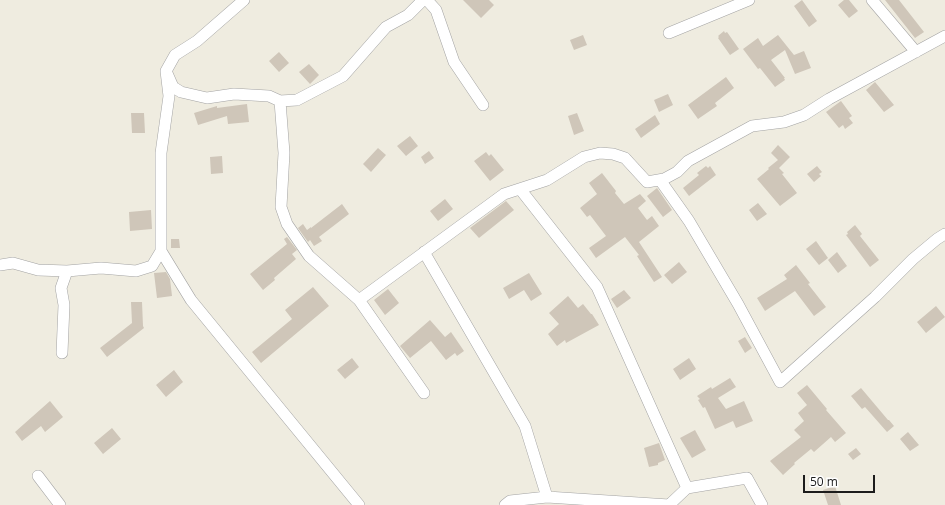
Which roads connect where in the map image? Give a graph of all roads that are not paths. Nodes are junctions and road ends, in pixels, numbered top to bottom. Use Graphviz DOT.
graph roads {
  1 [pos="244,0"];
  2 [pos="423,0"];
  3 [pos="428,0"];
  4 [pos="749,0"];
  5 [pos="872,0"];
  6 [pos="669,33"];
  7 [pos="945,36"];
  8 [pos="916,52"];
  9 [pos="166,71"];
  10 [pos="280,101"];
  11 [pos="483,105"];
  12 [pos="660,180"];
  13 [pos="520,189"];
  14 [pos="945,234"];
  15 [pos="161,251"];
  16 [pos="424,252"];
  17 [pos="0,265"];
  18 [pos="67,271"];
  19 [pos="359,300"];
  20 [pos="62,353"];
  21 [pos="424,393"];
  22 [pos="38,476"];
  23 [pos="687,488"];
  24 [pos="548,497"];
  25 [pos="60,505"];
  26 [pos="359,505"];
  27 [pos="505,505"];
  28 [pos="762,505"];
  1 -- 9 [label="street"];
  2 -- 10 [label="street"];
  3 -- 11 [label="street"];
  4 -- 6 [label="street"];
  5 -- 8 [label="street"];
  7 -- 8 [label="street"];
  8 -- 12 [label="street"];
  9 -- 10 [label="street"];
  9 -- 15 [label="street"];
  10 -- 19 [label="street"];
  12 -- 13 [label="street"];
  12 -- 14 [label="street"];
  13 -- 16 [label="street"];
  13 -- 23 [label="street"];
  15 -- 18 [label="street"];
  15 -- 26 [label="street"];
  16 -- 19 [label="street"];
  16 -- 24 [label="street"];
  17 -- 18 [label="street"];
  18 -- 20 [label="street"];
  19 -- 21 [label="street"];
  22 -- 25 [label="street"];
  23 -- 24 [label="street"];
  23 -- 28 [label="street"];
  24 -- 27 [label="street"];
}
